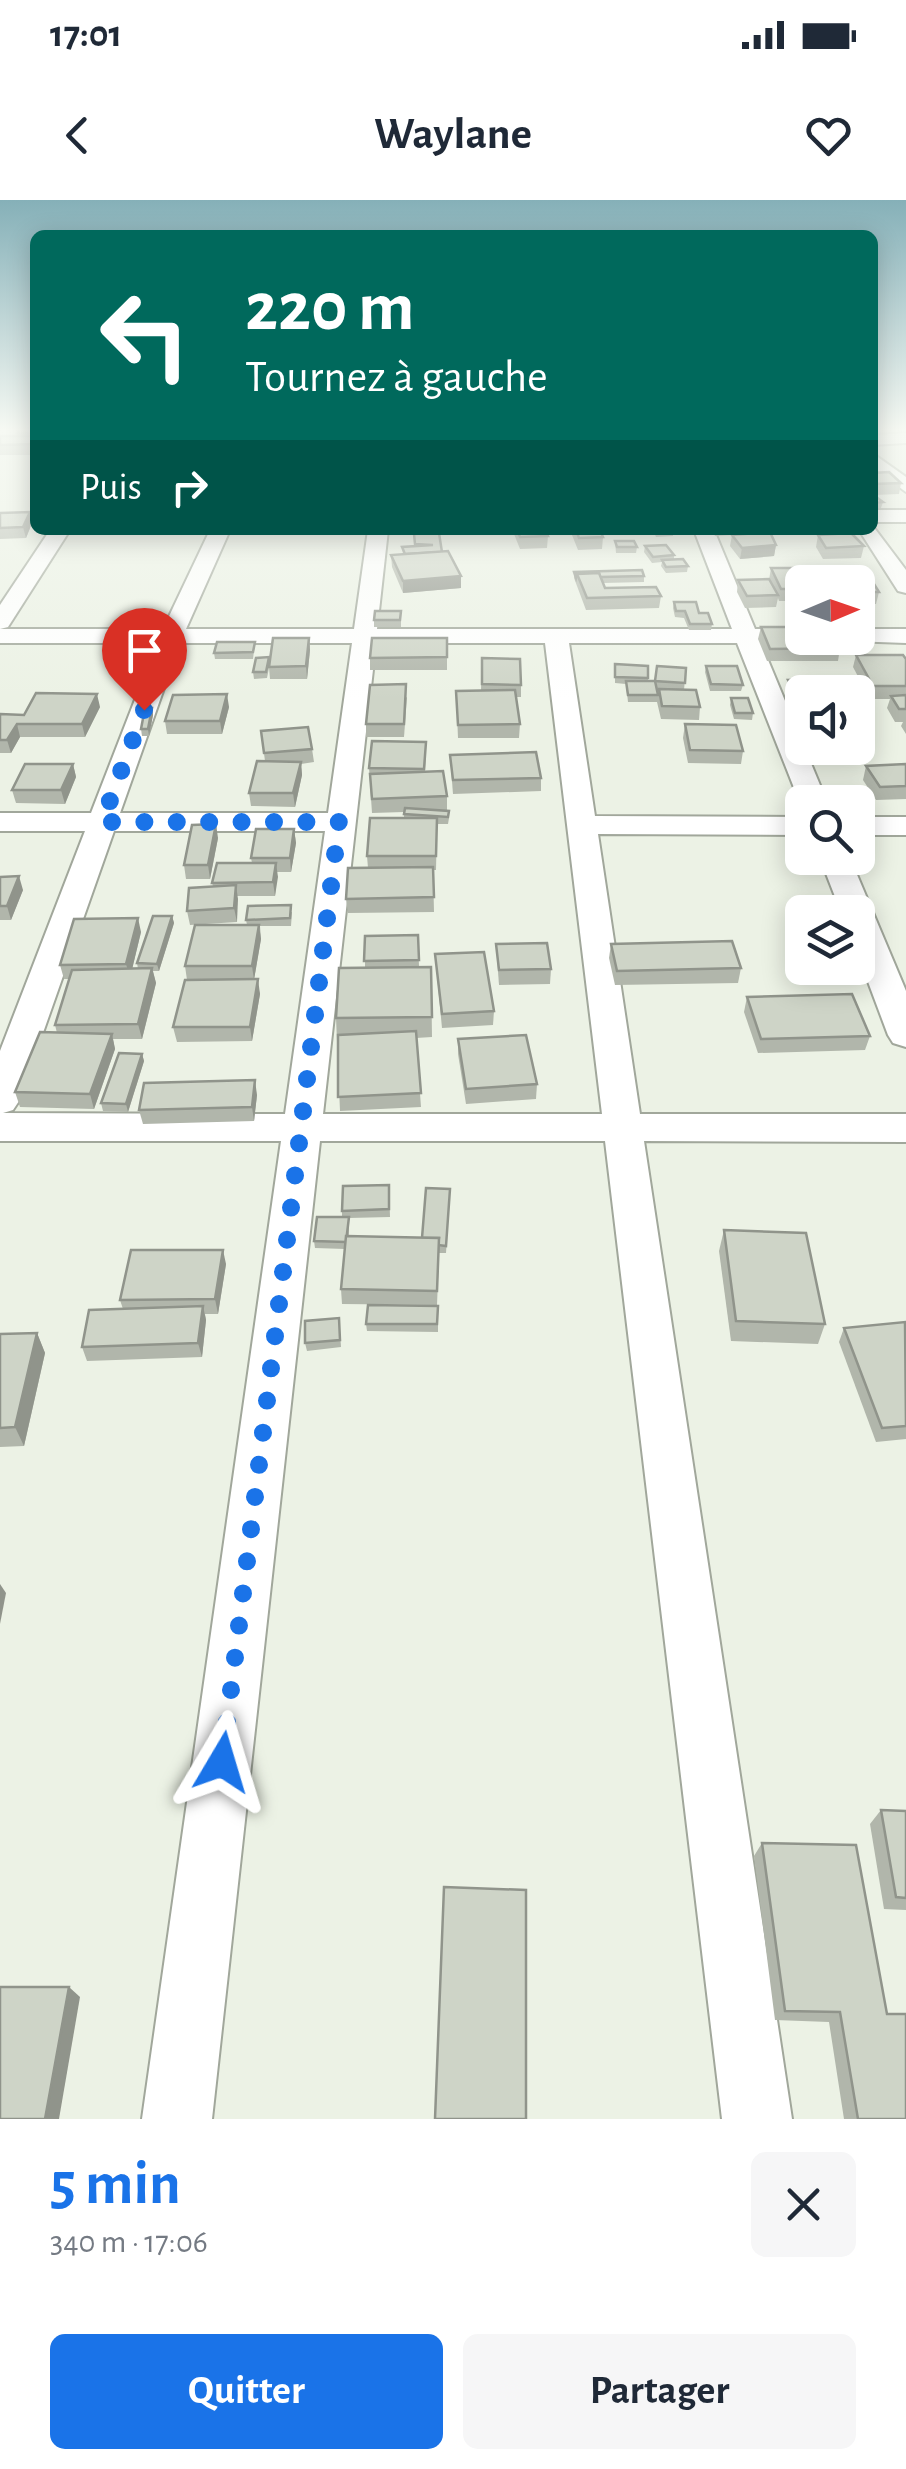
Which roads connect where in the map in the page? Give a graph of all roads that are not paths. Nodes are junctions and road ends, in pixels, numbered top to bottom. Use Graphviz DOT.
graph roads {
  1 [pos="57,535"];
  2 [pos="218,535"];
  3 [pos="377,535"];
  4 [pos="706,535"];
  5 [pos="872,535"];
  6 [pos="906,586"];
  7 [pos="0,622"];
  8 [pos="0,636"];
  9 [pos="171,636"];
  10 [pos="362,636"];
  11 [pos="556,636"];
  12 [pos="746,636"];
  13 [pos="785,636"];
  14 [pos="875,636"];
  15 [pos="906,636"];
  16 [pos="806,785"];
  17 [pos="0,822"];
  18 [pos="102,822"];
  19 [pos="339,822"];
  20 [pos="581,825"];
  21 [pos="785,826"];
  22 [pos="875,826"];
  23 [pos="906,826"];
  24 [pos="875,958"];
  25 [pos="906,1035"];
  26 [pos="0,1101"];
  27 [pos="0,1127"];
  28 [pos="301,1127"];
  29 [pos="622,1127"];
  30 [pos="906,1128"];
  31 [pos="177,2119"];
  32 [pos="756,2119"];
  1 -- 7 [label="street"];
  2 -- 9 [label="street"];
  3 -- 10 [label="street"];
  4 -- 12 [label="street"];
  5 -- 6 [label="street"];
  8 -- 9 [label="street"];
  9 -- 10 [label="street"];
  9 -- 18 [label="street"];
  10 -- 11 [label="street"];
  10 -- 19 [label="street"];
  11 -- 12 [label="street"];
  11 -- 20 [label="street"];
  12 -- 13 [label="street"];
  12 -- 16 [label="street"];
  14 -- 15 [label="street"];
  17 -- 18 [label="street"];
  18 -- 19 [label="street"];
  18 -- 26 [label="street"];
  19 -- 28 [label="street"];
  20 -- 21 [label="street"];
  20 -- 29 [label="street"];
  22 -- 23 [label="street"];
  24 -- 25 [label="street"];
  27 -- 28 [label="street"];
  28 -- 29 [label="street"];
  28 -- 31 [label="street"];
  29 -- 30 [label="street"];
  29 -- 32 [label="street"];
}
